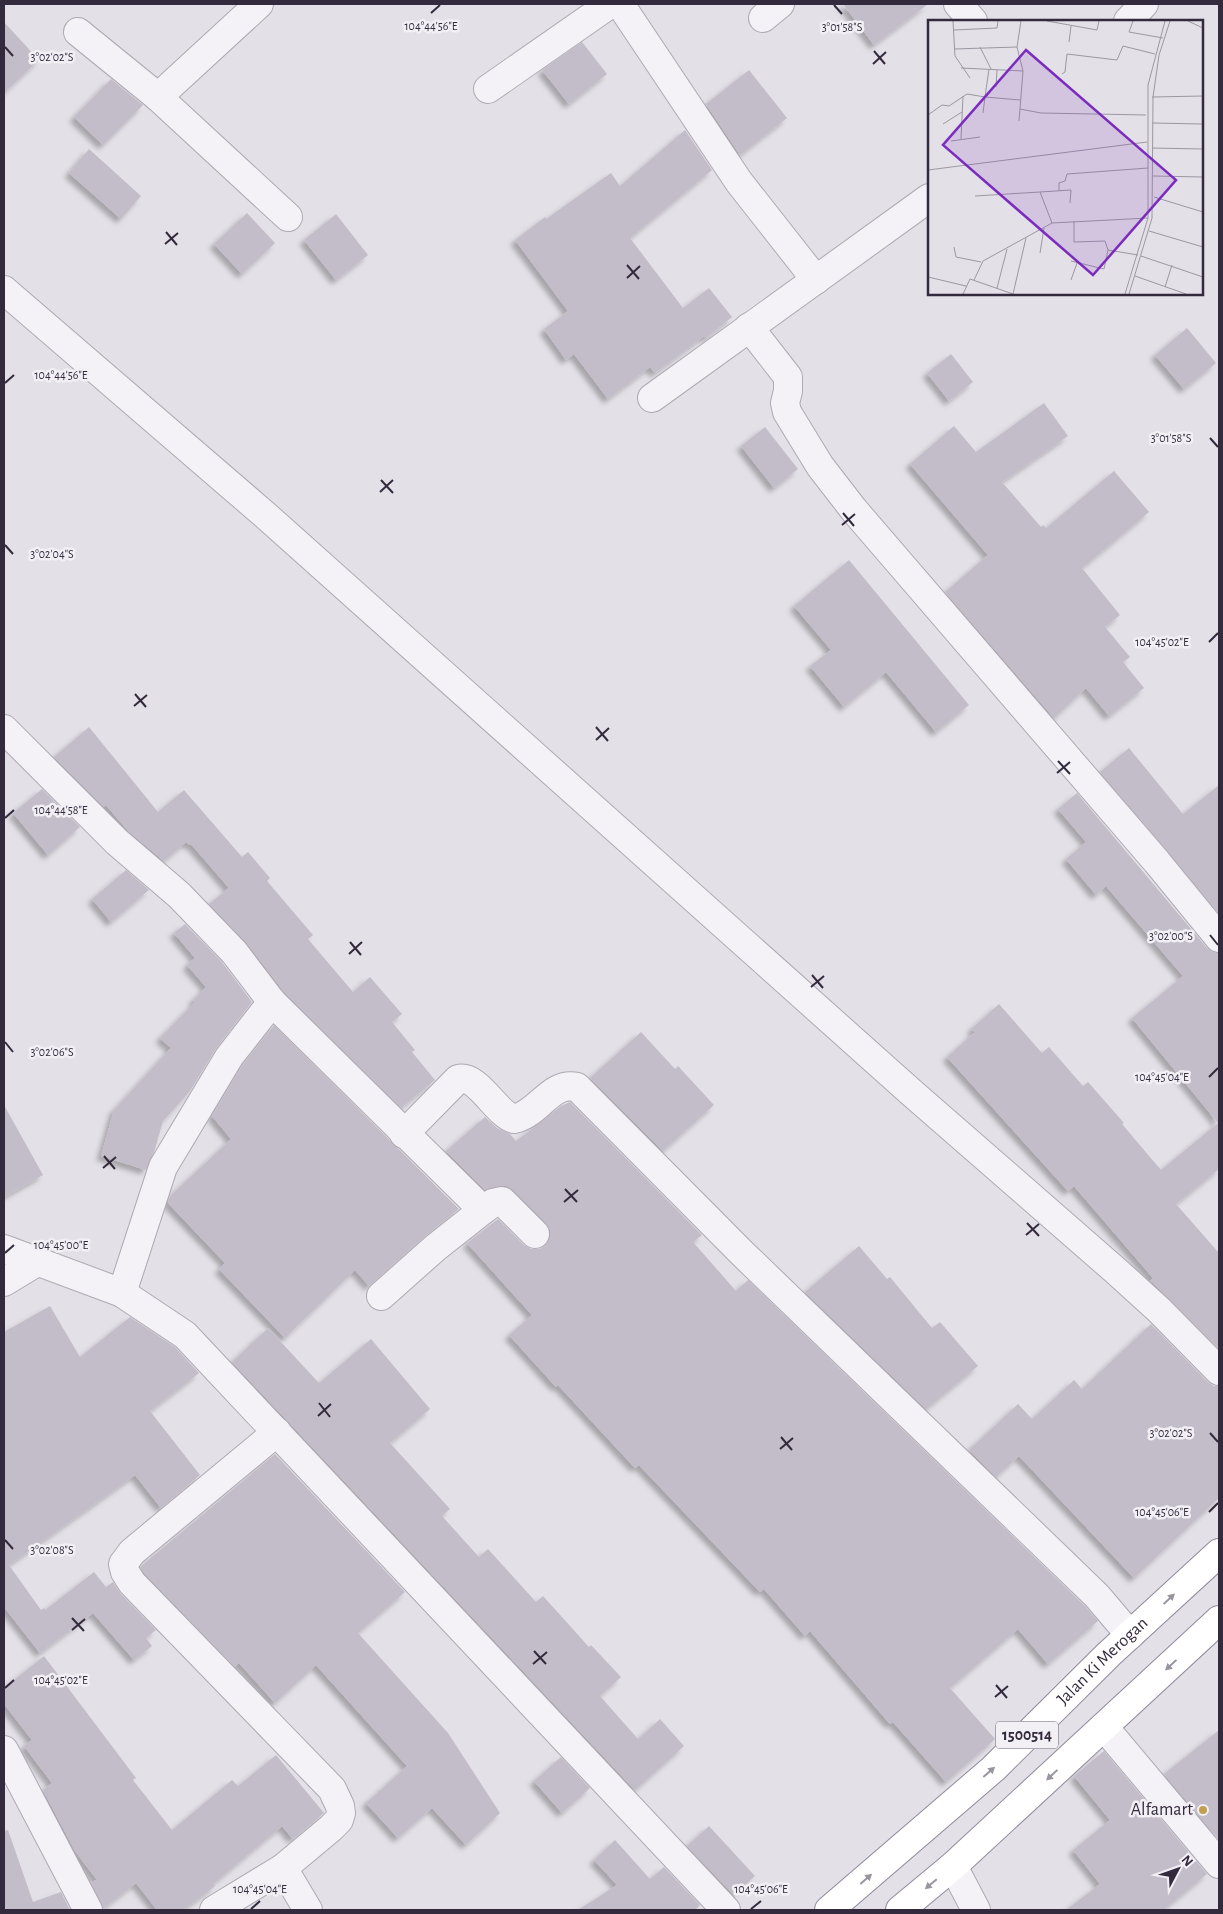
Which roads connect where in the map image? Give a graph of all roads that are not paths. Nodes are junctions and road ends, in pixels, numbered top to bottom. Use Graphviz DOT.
graph roads {
  1 [pos="259,4"];
  2 [pos="610,4"];
  3 [pos="620,4"];
  4 [pos="958,4"];
  5 [pos="1144,4"];
  6 [pos="972,20"];
  7 [pos="1129,20"];
  8 [pos="78,32"];
  9 [pos="488,89"];
  10 [pos="158,97"];
  11 [pos="928,199"];
  12 [pos="288,217"];
  13 [pos="816,280"];
  14 [pos="4,290"];
  15 [pos="749,327"];
  16 [pos="652,398"];
  17 [pos="4,729"];
  18 [pos="1219,938"];
  19 [pos="272,1002"];
  20 [pos="404,1134"];
  21 [pos="483,1210"];
  22 [pos="535,1234"];
  23 [pos="4,1249"];
  24 [pos="37,1262"];
  25 [pos="4,1282"];
  26 [pos="122,1293"];
  27 [pos="380,1296"];
  28 [pos="1219,1371"];
  29 [pos="277,1432"];
  30 [pos="1219,1553"];
  31 [pos="1219,1620"];
  32 [pos="1130,1635"];
  33 [pos="1104,1727"];
  34 [pos="4,1750"];
  35 [pos="1219,1864"];
  36 [pos="953,1866"];
  37 [pos="283,1868"];
  38 [pos="88,1910"];
  39 [pos="214,1910"];
  40 [pos="308,1910"];
  41 [pos="726,1910"];
  42 [pos="829,1910"];
  43 [pos="900,1910"];
  44 [pos="976,1910"];
  1 -- 10 [label="street"];
  2 -- 9 [label="street"];
  3 -- 13 [label="street"];
  4 -- 6 [label="street"];
  5 -- 7 [label="street"];
  8 -- 10 [label="street"];
  10 -- 12 [label="street"];
  11 -- 13 [label="street"];
  13 -- 15 [label="street"];
  14 -- 28 [label="street"];
  15 -- 16 [label="street"];
  15 -- 18 [label="street"];
  17 -- 19 [label="street"];
  19 -- 20 [label="street"];
  19 -- 26 [label="street"];
  20 -- 21 [label="street"];
  20 -- 32 [label="street"];
  21 -- 22 [label="street"];
  21 -- 27 [label="street"];
  23 -- 24 [label="street"];
  24 -- 25 [label="street"];
  24 -- 26 [label="street"];
  26 -- 29 [label="street"];
  29 -- 37 [label="street"];
  29 -- 41 [label="street"];
  32 -- 30 [label="highway, Jalan Ki Merogan / 1500514, one-way"];
  31 -- 33 [label="highway, 1500514, one-way"];
  42 -- 32 [label="highway, Jalan Ki Merogan / 1500514, one-way"];
  33 -- 35 [label="street"];
  33 -- 36 [label="highway, 1500514, one-way"];
  34 -- 38 [label="street"];
  36 -- 43 [label="highway, 1500514, one-way"];
  36 -- 44 [label="street"];
  37 -- 39 [label="street"];
  37 -- 40 [label="street"];
}
